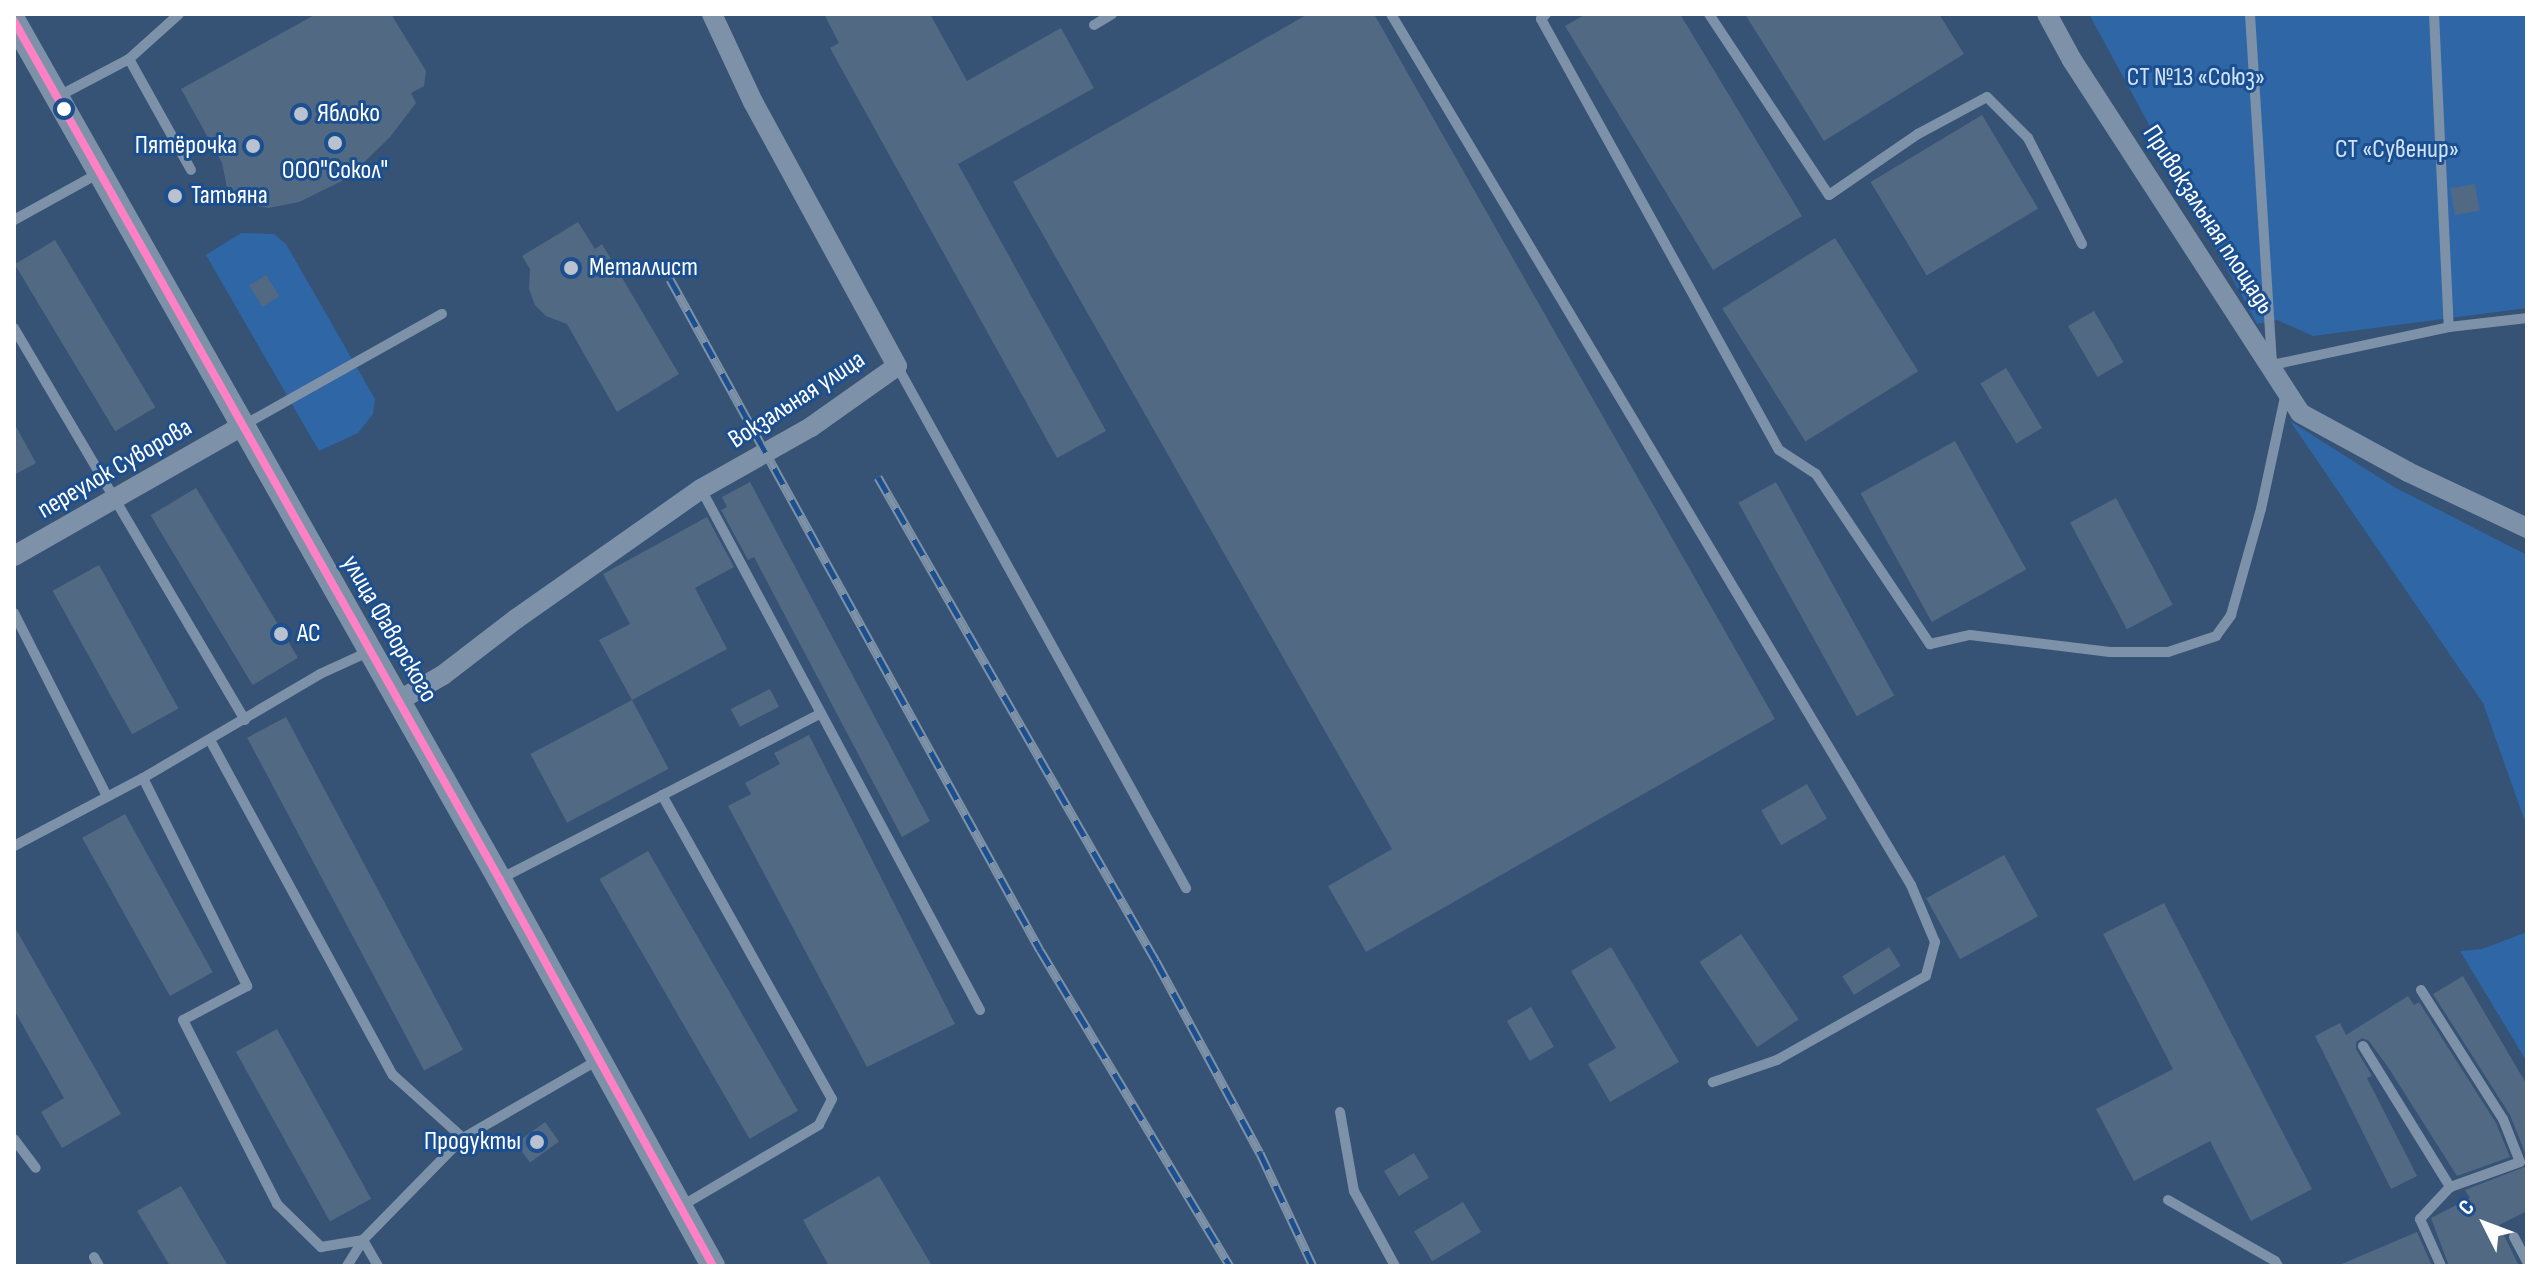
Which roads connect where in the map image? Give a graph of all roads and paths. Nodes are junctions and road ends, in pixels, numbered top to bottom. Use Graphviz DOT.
graph roads {
  1 [pos="179,14"];
  2 [pos="712,14"];
  3 [pos="1112,14"];
  4 [pos="1391,14"];
  5 [pos="1546,14"];
  6 [pos="1709,14"];
  7 [pos="2047,14"];
  8 [pos="2250,14"];
  9 [pos="2434,14"];
  10 [pos="14,21"];
  11 [pos="1094,25"];
  12 [pos="129,59"];
  13 [pos="57,97"];
  14 [pos="191,170"];
  15 [pos="99,173"];
  16 [pos="14,220"];
  17 [pos="2082,244"];
  18 [pos="442,314"];
  19 [pos="2527,318"];
  20 [pos="2449,327"];
  21 [pos="14,328"];
  22 [pos="2272,365"];
  23 [pos="897,366"];
  24 [pos="2286,390"];
  25 [pos="242,426"];
  26 [pos="701,489"];
  27 [pos="116,499"];
  28 [pos="2527,528"];
  29 [pos="14,556"];
  30 [pos="14,613"];
  31 [pos="368,652"];
  32 [pos="398,701"];
  33 [pos="821,713"];
  34 [pos="245,720"];
  35 [pos="210,740"];
  36 [pos="143,778"];
  37 [pos="662,795"];
  38 [pos="107,796"];
  39 [pos="14,846"];
  40 [pos="500,880"];
  41 [pos="1186,888"];
  42 [pos="2421,990"];
  43 [pos="980,1010"];
  44 [pos="2363,1046"];
  45 [pos="598,1060"];
  46 [pos="1713,1082"];
  47 [pos="1340,1112"];
  48 [pos="463,1138"];
  49 [pos="14,1139"];
  50 [pos="2523,1166"];
  51 [pos="36,1168"];
  52 [pos="2450,1187"];
  53 [pos="2168,1200"];
  54 [pos="680,1207"];
  55 [pos="2514,1237"];
  56 [pos="363,1240"];
  57 [pos="2527,1261"];
  58 [pos="347,1266"];
  59 [pos="378,1266"];
  60 [pos="713,1266"];
  61 [pos="1395,1266"];
  62 [pos="2278,1266"];
  63 [pos="2441,1266"];
  1 -- 12 [label="lane"];
  2 -- 23 [label="street, Вокзальная улица"];
  3 -- 11 [label="lane"];
  4 -- 46 [label="lane"];
  5 -- 24 [label="lane"];
  6 -- 17 [label="lane"];
  7 -- 22 [label="street, Привокзальная площадь"];
  8 -- 22 [label="lane"];
  9 -- 20 [label="lane"];
  10 -- 13 [label="street, улица Фаворского"];
  12 -- 13 [label="lane"];
  12 -- 14 [label="lane"];
  13 -- 15 [label="street, улица Фаворского"];
  15 -- 16 [label="lane"];
  15 -- 25 [label="street, улица Фаворского"];
  18 -- 25 [label="lane"];
  19 -- 20 [label="lane"];
  20 -- 22 [label="lane"];
  21 -- 27 [label="lane"];
  22 -- 24 [label="street, Привокзальная площадь"];
  23 -- 26 [label="street, Вокзальная улица"];
  23 -- 41 [label="lane"];
  24 -- 28 [label="street, Привокзальная площадь"];
  25 -- 27 [label="street, переулок Суворова"];
  25 -- 31 [label="street, улица Фаворского"];
  26 -- 32 [label="street, Вокзальная улица"];
  26 -- 33 [label="lane"];
  27 -- 29 [label="street, переулок Суворова"];
  27 -- 34 [label="lane"];
  30 -- 38 [label="lane"];
  31 -- 32 [label="street, улица Фаворского"];
  31 -- 34 [label="lane"];
  32 -- 40 [label="street, улица Фаворского"];
  33 -- 37 [label="lane"];
  33 -- 43 [label="lane"];
  34 -- 35 [label="lane"];
  35 -- 36 [label="lane"];
  35 -- 48 [label="lane"];
  36 -- 38 [label="lane"];
  36 -- 56 [label="lane"];
  37 -- 40 [label="lane"];
  37 -- 54 [label="lane"];
  38 -- 39 [label="lane"];
  40 -- 45 [label="street, улица Фаворского"];
  42 -- 50 [label="lane"];
  44 -- 52 [label="lane"];
  45 -- 48 [label="lane"];
  45 -- 54 [label="street, улица Фаворского"];
  47 -- 61 [label="lane"];
  48 -- 56 [label="lane"];
  49 -- 51 [label="lane"];
  50 -- 52 [label="lane"];
  52 -- 63 [label="lane"];
  53 -- 62 [label="lane"];
  54 -- 60 [label="street, улица Фаворского"];
  55 -- 57 [label="lane"];
  56 -- 58 [label="lane"];
  56 -- 59 [label="lane"];
}
